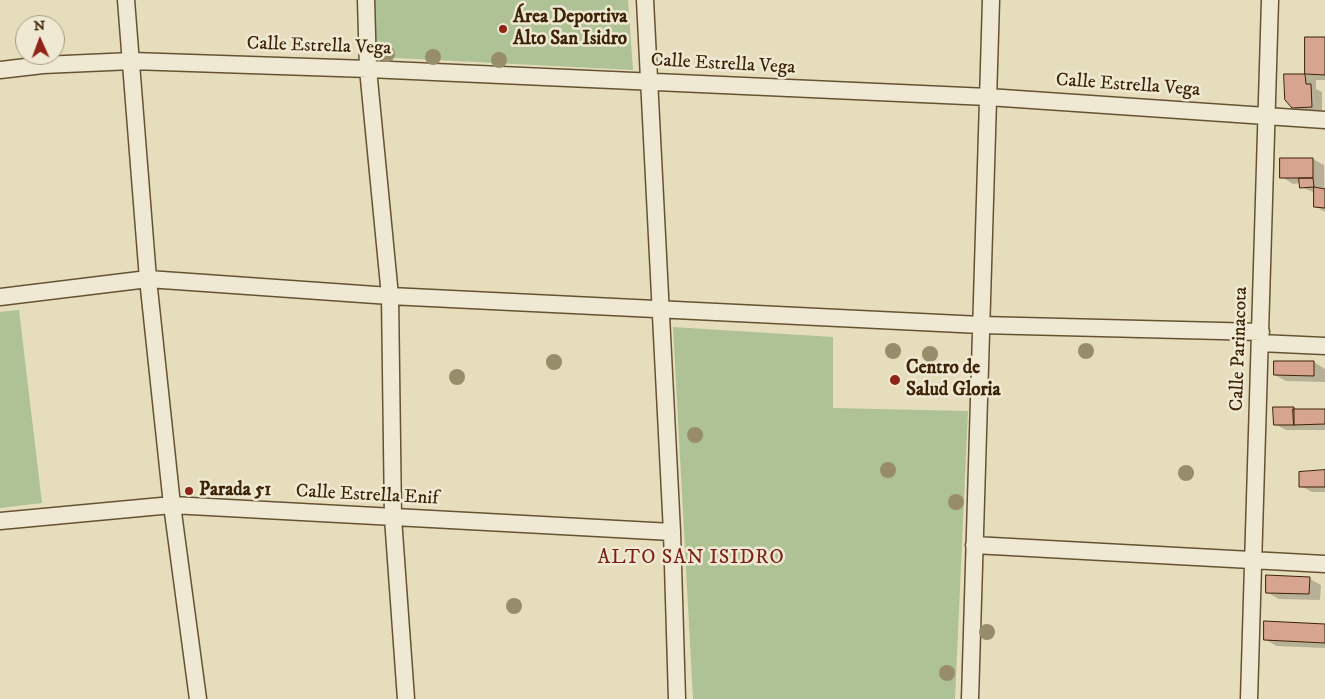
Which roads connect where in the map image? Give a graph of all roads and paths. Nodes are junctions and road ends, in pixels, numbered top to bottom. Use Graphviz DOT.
graph roads {
  1 [pos="126,0"];
  2 [pos="366,0"];
  3 [pos="645,0"];
  4 [pos="991,0"];
  5 [pos="1270,0"];
  6 [pos="132,61"];
  7 [pos="368,69"];
  8 [pos="0,70"];
  9 [pos="649,82"];
  10 [pos="988,97"];
  11 [pos="1266,115"];
  12 [pos="1325,120"];
  13 [pos="148,279"];
  14 [pos="390,296"];
  15 [pos="0,297"];
  16 [pos="659,310"];
  17 [pos="980,325"];
  18 [pos="1261,338"];
  19 [pos="1325,346"];
  20 [pos="172,505"];
  21 [pos="394,518"];
  22 [pos="0,521"];
  23 [pos="672,532"];
  24 [pos="974,545"];
  25 [pos="1253,560"];
  26 [pos="1325,564"];
  27 [pos="198,699"];
  28 [pos="406,699"];
  29 [pos="678,699"];
  30 [pos="970,699"];
  31 [pos="1249,699"];
  1 -- 6 [label="street"];
  2 -- 7 [label="street"];
  3 -- 9 [label="street"];
  4 -- 10 [label="street"];
  5 -- 11 [label="street, Calle Parinacota"];
  6 -- 7 [label="street, Calle Estrella Vega"];
  6 -- 8 [label="street, Calle Estrella Vega"];
  6 -- 13 [label="street"];
  7 -- 9 [label="street, Calle Estrella Vega"];
  7 -- 14 [label="street"];
  9 -- 10 [label="street, Calle Estrella Vega"];
  9 -- 16 [label="street"];
  10 -- 11 [label="street, Calle Estrella Vega"];
  10 -- 17 [label="street"];
  11 -- 12 [label="street, Calle Estrella Vega"];
  11 -- 18 [label="street, Calle Parinacota"];
  13 -- 14 [label="street"];
  13 -- 15 [label="street"];
  13 -- 20 [label="street"];
  14 -- 16 [label="street"];
  14 -- 21 [label="street"];
  16 -- 17 [label="street"];
  16 -- 23 [label="street"];
  17 -- 18 [label="street"];
  17 -- 24 [label="street"];
  18 -- 19 [label="street"];
  18 -- 25 [label="street, Calle Parinacota"];
  20 -- 21 [label="street, Calle Estrella Enif"];
  20 -- 22 [label="street, Calle Estrella Enif"];
  20 -- 27 [label="street"];
  21 -- 23 [label="street, Calle Estrella Enif"];
  21 -- 28 [label="street"];
  23 -- 29 [label="street"];
  24 -- 25 [label="street"];
  24 -- 30 [label="street"];
  25 -- 26 [label="street"];
  25 -- 31 [label="street, Calle Parinacota"];
}
